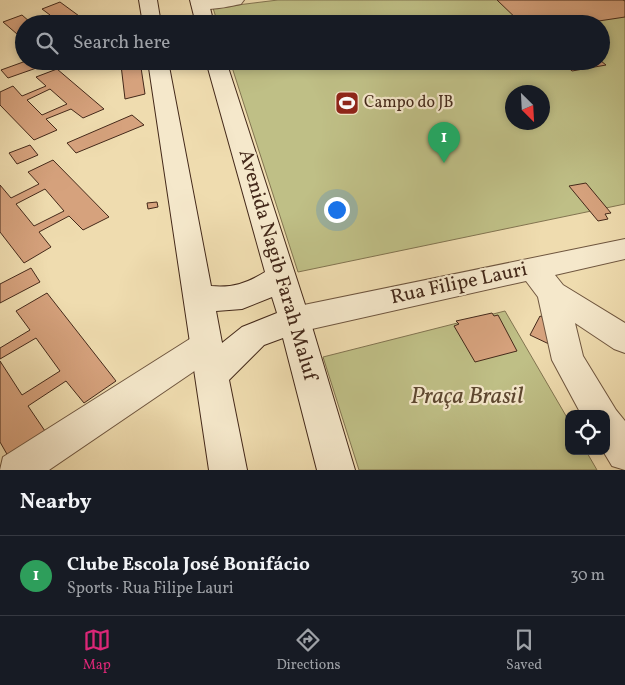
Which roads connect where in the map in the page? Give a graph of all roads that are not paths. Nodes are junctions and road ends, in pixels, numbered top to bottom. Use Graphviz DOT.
graph roads {
  1 [pos="148,0"];
  2 [pos="236,0"];
  3 [pos="200,2"];
  4 [pos="150,15"];
  5 [pos="203,15"];
  6 [pos="160,70"];
  7 [pos="219,70"];
  8 [pos="625,249"];
  9 [pos="532,268"];
  10 [pos="281,277"];
  11 [pos="552,293"];
  12 [pos="198,296"];
  13 [pos="294,320"];
  14 [pos="625,340"];
  15 [pos="210,360"];
  16 [pos="598,410"];
  17 [pos="610,429"];
  18 [pos="625,453"];
  19 [pos="16,470"];
  20 [pos="228,470"];
  21 [pos="336,470"];
  1 -- 4 [label="main road"];
  2 -- 3 [label="main road"];
  3 -- 5 [label="main road"];
  6 -- 12 [label="main road"];
  7 -- 10 [label="main road, Avenida Nagib Farah Maluf"];
  8 -- 9 [label="main road, Rua Filipe Lauri"];
  9 -- 11 [label="main road"];
  9 -- 13 [label="main road, Rua Filipe Lauri"];
  10 -- 12 [label="main road"];
  10 -- 13 [label="main road, Avenida Nagib Farah Maluf"];
  11 -- 14 [label="main road"];
  11 -- 16 [label="main road"];
  12 -- 15 [label="main road"];
  13 -- 15 [label="main road, Rua Filipe Lauri"];
  13 -- 21 [label="main road, Avenida Nagib Farah Maluf"];
  15 -- 19 [label="main road, Rua Filipe Lauri"];
  15 -- 20 [label="main road"];
  17 -- 18 [label="main road"];
}
